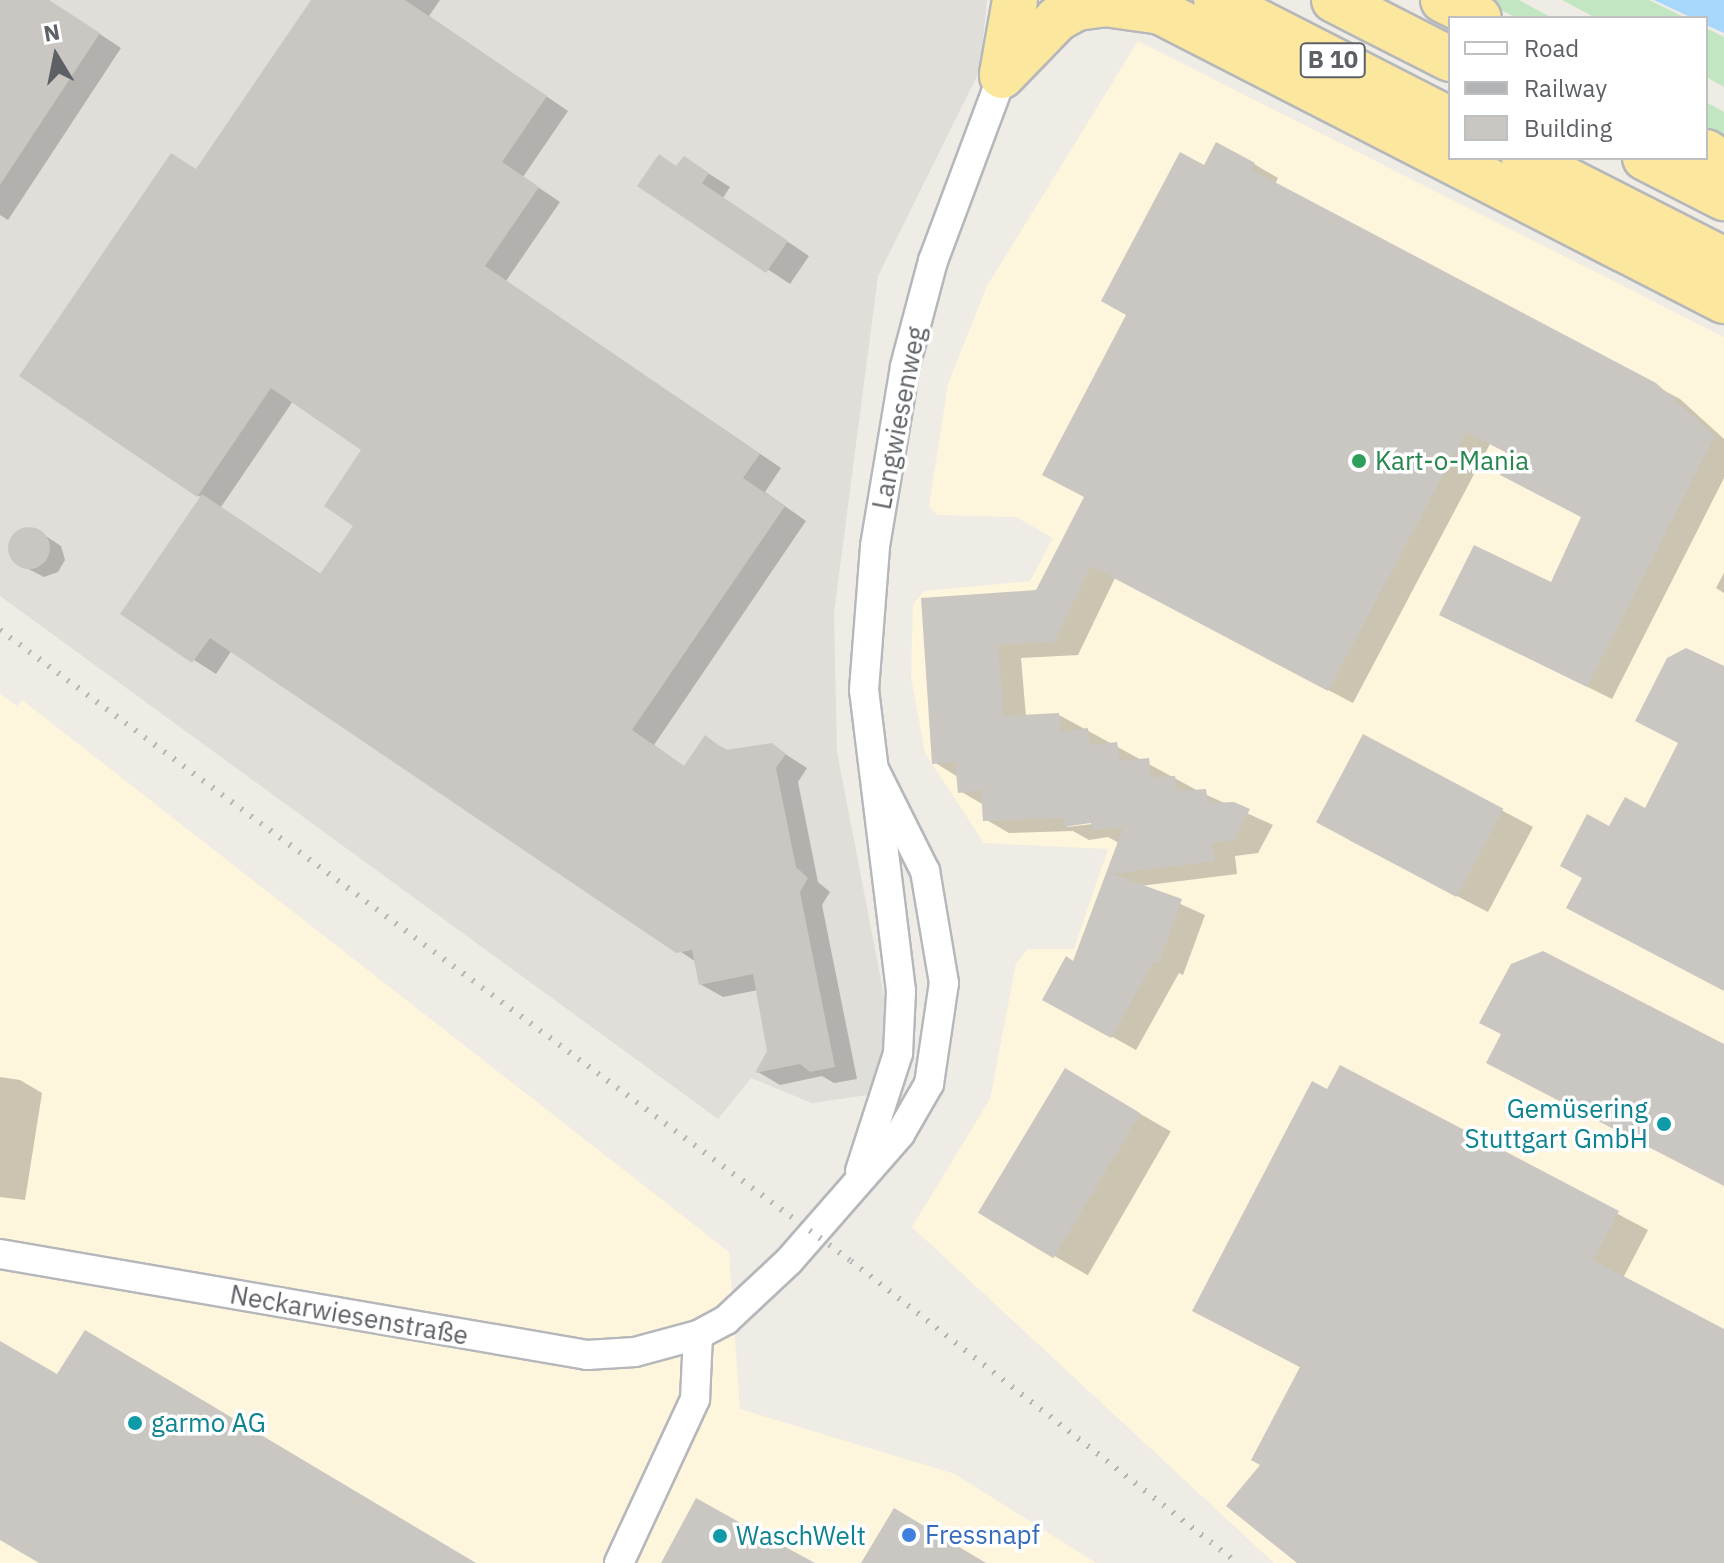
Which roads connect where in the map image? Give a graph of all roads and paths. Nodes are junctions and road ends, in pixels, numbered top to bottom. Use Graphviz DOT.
graph roads {
  1 [pos="1015,0"];
  2 [pos="1216,0"];
  3 [pos="1334,0"];
  4 [pos="1443,0"];
  5 [pos="1149,6"];
  6 [pos="1475,16"];
  7 [pos="1448,58"];
  8 [pos="1002,76"];
  9 [pos="1448,119"];
  10 [pos="1448,159"];
  11 [pos="1449,160"];
  12 [pos="1528,160"];
  13 [pos="1649,160"];
  14 [pos="1724,198"];
  15 [pos="1724,260"];
  16 [pos="1724,301"];
  17 [pos="876,773"];
  18 [pos="859,1175"];
  19 [pos="0,1254"];
  20 [pos="698,1335"];
  21 [pos="619,1563"];
  1 -- 8 [label="highway"];
  2 -- 9 [label="highway, B 10"];
  3 -- 7 [label="highway, B 10"];
  4 -- 6 [label="highway"];
  5 -- 8 [label="highway"];
  5 -- 10 [label="highway"];
  8 -- 17 [label="street, Langwiesenweg"];
  11 -- 16 [label="highway"];
  12 -- 15 [label="highway"];
  13 -- 14 [label="highway"];
  17 -- 18 [label="street, Langwiesenweg"];
  17 -- 18 [label="street, Langwiesenweg"];
  18 -- 20 [label="street, Langwiesenweg"];
  19 -- 20 [label="street, Neckarwiesenstraße"];
  20 -- 21 [label="street"];
}
